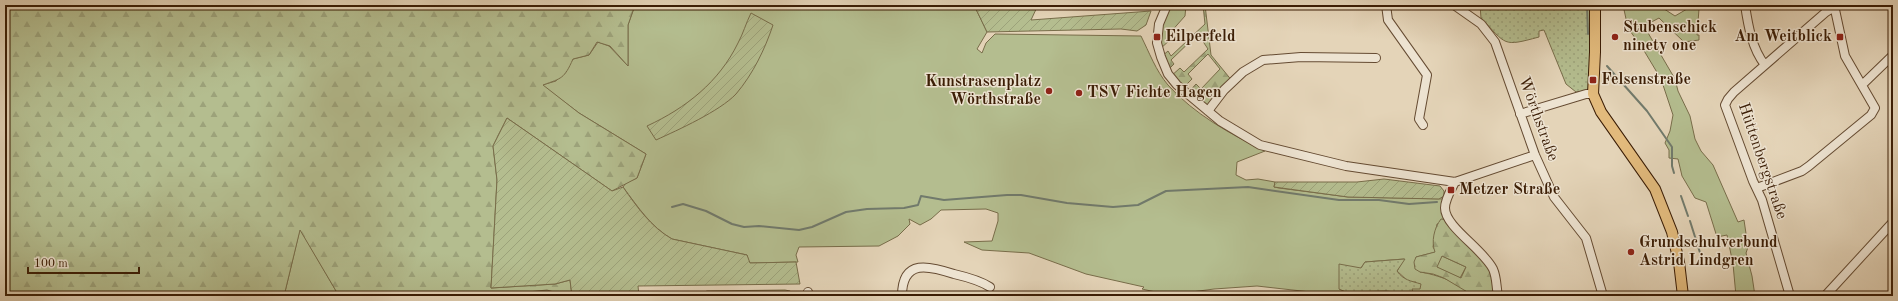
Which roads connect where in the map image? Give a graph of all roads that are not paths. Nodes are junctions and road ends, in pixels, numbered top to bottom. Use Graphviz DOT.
graph roads {
  1 [pos="1167,5"];
  2 [pos="1386,5"];
  3 [pos="1454,5"];
  4 [pos="1595,5"];
  5 [pos="1745,5"];
  6 [pos="1834,6"];
  7 [pos="1893,55"];
  8 [pos="1376,58"];
  9 [pos="1765,65"];
  10 [pos="1862,85"];
  11 [pos="1593,94"];
  12 [pos="1208,111"];
  13 [pos="1520,114"];
  14 [pos="1423,125"];
  15 [pos="1535,155"];
  16 [pos="1455,182"];
  17 [pos="1757,188"];
  18 [pos="1893,222"];
  19 [pos="990,287"];
  20 [pos="902,296"];
  21 [pos="1498,296"];
  22 [pos="1603,296"];
  23 [pos="1684,296"];
  24 [pos="1790,296"];
  25 [pos="1825,296"];
  1 -- 12 [label="street"];
  2 -- 14 [label="street"];
  3 -- 13 [label="street, Wörthstraße"];
  4 -- 11 [label="main road"];
  5 -- 9 [label="street"];
  6 -- 9 [label="street"];
  6 -- 10 [label="street"];
  7 -- 10 [label="street"];
  8 -- 12 [label="street"];
  9 -- 17 [label="street, Hüttenbergstraße"];
  10 -- 17 [label="street"];
  11 -- 13 [label="street"];
  11 -- 23 [label="main road"];
  12 -- 16 [label="street"];
  13 -- 15 [label="street, Wörthstraße"];
  15 -- 16 [label="street"];
  15 -- 22 [label="street, Wörthstraße"];
  16 -- 21 [label="street"];
  17 -- 24 [label="street, Hüttenbergstraße"];
  18 -- 25 [label="street"];
  19 -- 20 [label="street"];
}
